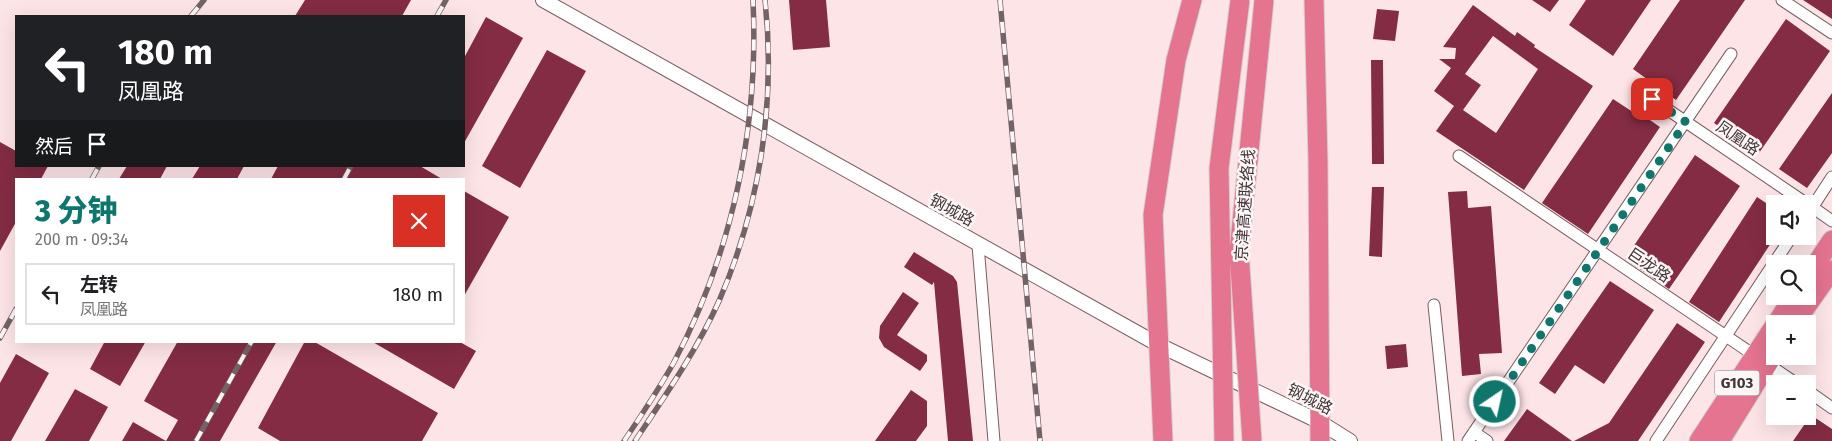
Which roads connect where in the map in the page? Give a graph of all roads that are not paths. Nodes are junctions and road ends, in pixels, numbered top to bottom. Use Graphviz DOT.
graph roads {
  1 [pos="543,0"];
  2 [pos="1192,0"];
  3 [pos="1240,0"];
  4 [pos="1264,0"];
  5 [pos="1314,0"];
  6 [pos="1782,0"];
  7 [pos="1832,32"];
  8 [pos="1731,54"];
  9 [pos="1652,99"];
  10 [pos="1686,122"];
  11 [pos="1459,156"];
  12 [pos="1832,177"];
  13 [pos="1791,195"];
  14 [pos="1816,197"];
  15 [pos="1816,212"];
  16 [pos="1832,221"];
  17 [pos="1832,240"];
  18 [pos="978,245"];
  19 [pos="1786,245"];
  20 [pos="1599,250"];
  21 [pos="1816,264"];
  22 [pos="1832,270"];
  23 [pos="1434,305"];
  24 [pos="1800,315"];
  25 [pos="1726,336"];
  26 [pos="1159,345"];
  27 [pos="1766,357"];
  28 [pos="1775,365"];
  29 [pos="1787,375"];
  30 [pos="1816,397"];
  31 [pos="1832,408"];
  32 [pos="1318,421"];
  33 [pos="1471,437"];
  34 [pos="994,441"];
  35 [pos="1163,441"];
  36 [pos="1224,441"];
  37 [pos="1252,441"];
  38 [pos="1320,441"];
  39 [pos="1350,441"];
  40 [pos="1448,441"];
  41 [pos="1487,441"];
  42 [pos="1656,441"];
  43 [pos="1699,441"];
  44 [pos="1720,441"];
  1 -- 18 [label="street, 钢城路"];
  2 -- 26 [label="highway"];
  3 -- 36 [label="highway, 京津高速联络线, bridge"];
  4 -- 37 [label="highway, 京津高速联络线, bridge"];
  5 -- 32 [label="highway"];
  6 -- 7 [label="street"];
  8 -- 10 [label="street"];
  9 -- 10 [label="street, 凤凰路"];
  10 -- 13 [label="street, 凤凰路"];
  10 -- 20 [label="street"];
  11 -- 20 [label="street, 巨龙路"];
  12 -- 14 [label="street"];
  15 -- 16 [label="street, 凤凰路"];
  17 -- 21 [label="highway"];
  18 -- 26 [label="street, 钢城路"];
  18 -- 34 [label="street"];
  19 -- 25 [label="street"];
  20 -- 25 [label="street, 巨龙路"];
  20 -- 33 [label="street"];
  22 -- 24 [label="highway"];
  23 -- 40 [label="street"];
  25 -- 27 [label="street, 巨龙路"];
  25 -- 42 [label="street"];
  26 -- 32 [label="street, 钢城路"];
  26 -- 35 [label="highway"];
  27 -- 43 [label="highway, G103"];
  27 -- 44 [label="highway, G103"];
  28 -- 29 [label="street, 巨龙路"];
  30 -- 31 [label="street"];
  32 -- 38 [label="highway"];
  32 -- 39 [label="street, 钢城路"];
  33 -- 41 [label="street"];
}
